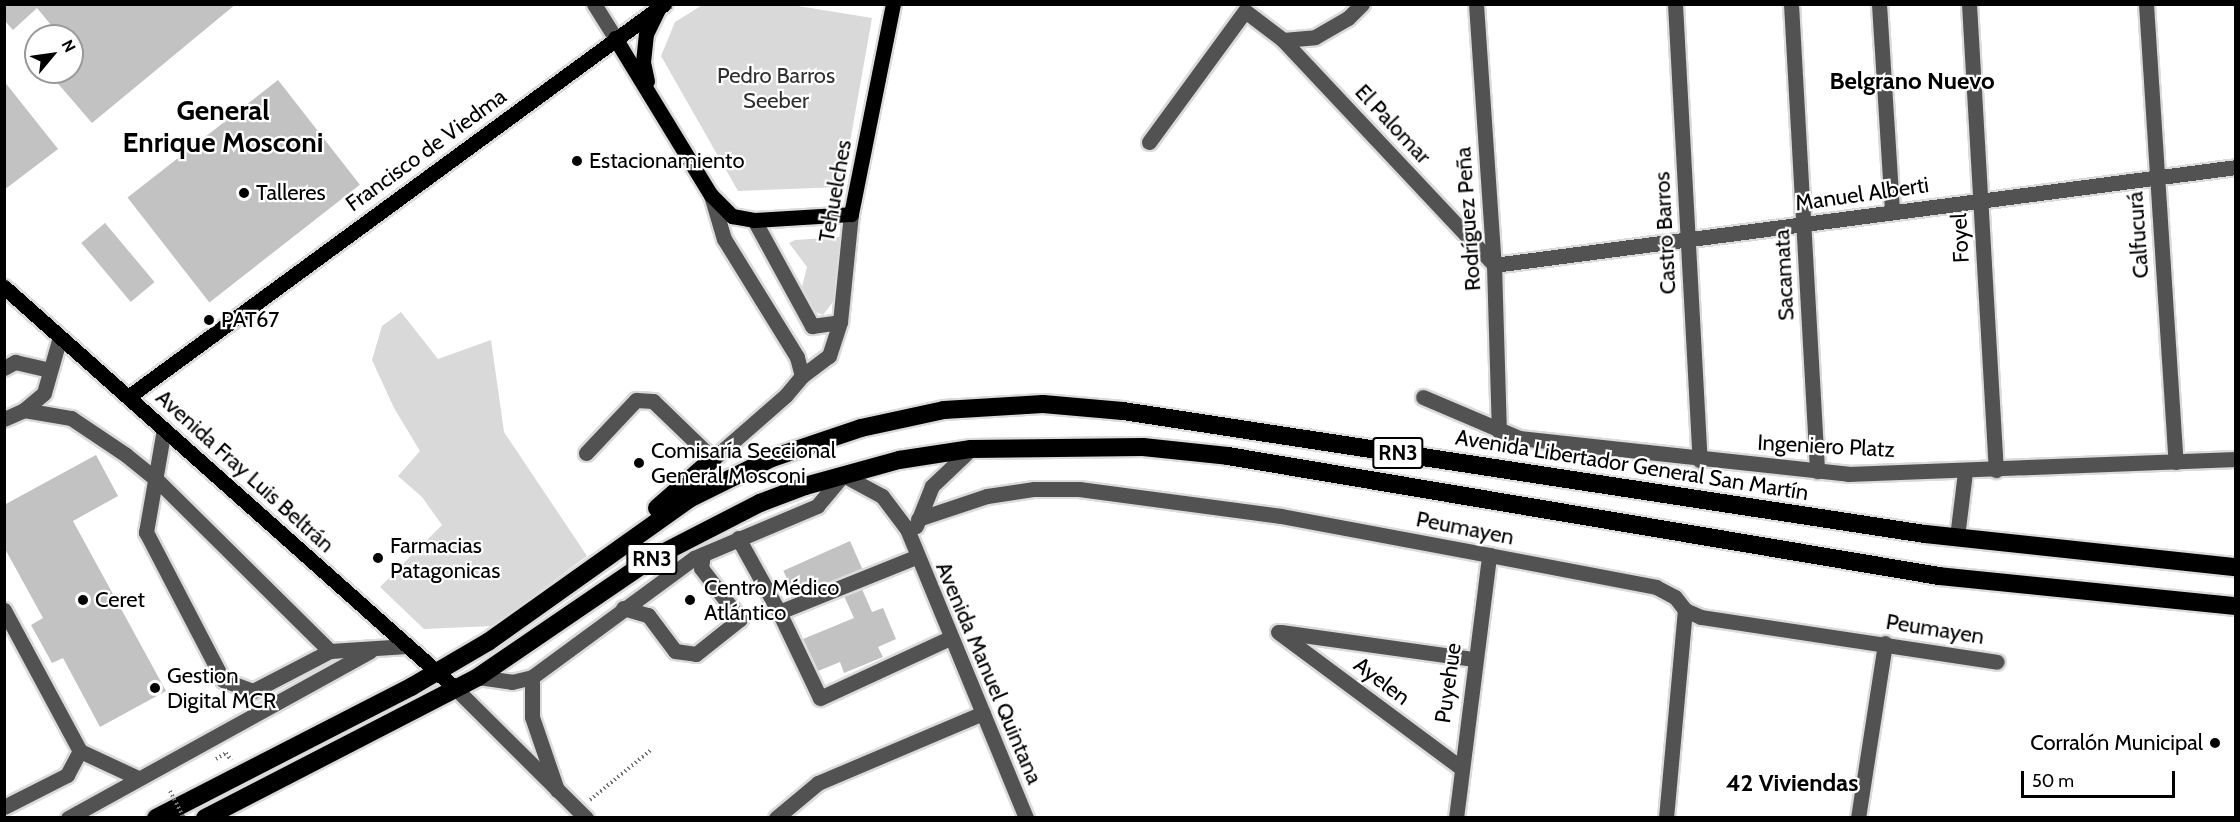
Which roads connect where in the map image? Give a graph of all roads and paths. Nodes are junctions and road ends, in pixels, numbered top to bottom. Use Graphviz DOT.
graph roads {
  1 [pos="594,4"];
  2 [pos="893,4"];
  3 [pos="1362,4"];
  4 [pos="1476,4"];
  5 [pos="1675,4"];
  6 [pos="1791,4"];
  7 [pos="1879,4"];
  8 [pos="1969,4"];
  9 [pos="2145,4"];
  10 [pos="661,6"];
  11 [pos="1243,8"];
  12 [pos="615,38"];
  13 [pos="1283,40"];
  14 [pos="648,90"];
  15 [pos="1149,142"];
  16 [pos="2235,167"];
  17 [pos="2157,177"];
  18 [pos="711,195"];
  19 [pos="1980,201"];
  20 [pos="1892,212"];
  21 [pos="851,214"];
  22 [pos="754,220"];
  23 [pos="1803,224"];
  24 [pos="1688,239"];
  25 [pos="1494,265"];
  26 [pos="4,287"];
  27 [pos="840,322"];
  28 [pos="60,337"];
  29 [pos="4,368"];
  30 [pos="49,370"];
  31 [pos="802,376"];
  32 [pos="128,397"];
  33 [pos="1423,397"];
  34 [pos="24,410"];
  35 [pos="4,419"];
  36 [pos="164,429"];
  37 [pos="1499,431"];
  38 [pos="971,449"];
  39 [pos="586,453"];
  40 [pos="713,459"];
  41 [pos="2235,459"];
  42 [pos="1700,460"];
  43 [pos="2176,462"];
  44 [pos="1996,470"];
  45 [pos="1817,471"];
  46 [pos="1965,472"];
  47 [pos="843,475"];
  48 [pos="157,480"];
  49 [pos="918,519"];
  50 [pos="698,533"];
  51 [pos="1957,537"];
  52 [pos="738,538"];
  53 [pos="914,552"];
  54 [pos="703,554"];
  55 [pos="1489,555"];
  56 [pos="592,564"];
  57 [pos="2235,567"];
  58 [pos="2235,606"];
  59 [pos="623,608"];
  60 [pos="4,610"];
  61 [pos="1685,610"];
  62 [pos="779,612"];
  63 [pos="950,638"];
  64 [pos="1886,643"];
  65 [pos="408,646"];
  66 [pos="373,649"];
  67 [pos="330,651"];
  68 [pos="1474,659"];
  69 [pos="1997,662"];
  70 [pos="436,672"];
  71 [pos="478,677"];
  72 [pos="532,677"];
  73 [pos="455,688"];
  74 [pos="983,713"];
  75 [pos="652,749"];
  76 [pos="80,751"];
  77 [pos="208,763"];
  78 [pos="221,765"];
  79 [pos="1460,767"];
  80 [pos="138,778"];
  81 [pos="180,786"];
  82 [pos="557,790"];
  83 [pos="6,804"];
  84 [pos="582,814"];
  85 [pos="213,816"];
  86 [pos="68,818"];
  87 [pos="156,818"];
  88 [pos="184,818"];
  89 [pos="776,818"];
  90 [pos="1026,818"];
  91 [pos="1456,818"];
  92 [pos="1666,818"];
  93 [pos="1858,818"];
  1 -- 12 [label="street"];
  2 -- 21 [label="main road, Tehuelches"];
  3 -- 13 [label="street"];
  4 -- 25 [label="street, Rodríguez Peña"];
  5 -- 24 [label="street, Castro Barros"];
  6 -- 23 [label="street, Sacamata"];
  7 -- 20 [label="street"];
  8 -- 19 [label="street, Foyel"];
  9 -- 17 [label="street, Calfucurá"];
  10 -- 12 [label="main road, Francisco de Viedma"];
  10 -- 14 [label="main road"];
  11 -- 13 [label="street, El Palomar"];
  11 -- 15 [label="street"];
  12 -- 14 [label="main road"];
  12 -- 32 [label="main road, Francisco de Viedma"];
  13 -- 25 [label="street, El Palomar"];
  14 -- 18 [label="main road"];
  16 -- 17 [label="street, Manuel Alberti"];
  17 -- 19 [label="street, Manuel Alberti"];
  17 -- 43 [label="street, Calfucurá"];
  18 -- 22 [label="main road"];
  18 -- 31 [label="street"];
  19 -- 20 [label="street, Manuel Alberti"];
  19 -- 44 [label="street, Foyel"];
  20 -- 23 [label="street, Manuel Alberti"];
  21 -- 22 [label="main road"];
  21 -- 27 [label="street, Tehuelches"];
  22 -- 27 [label="street"];
  23 -- 24 [label="street, Manuel Alberti"];
  23 -- 45 [label="street, Sacamata"];
  24 -- 25 [label="street, Manuel Alberti"];
  24 -- 42 [label="street, Castro Barros"];
  25 -- 37 [label="street, Rodríguez Peña"];
  26 -- 28 [label="main road, Avenida Fray Luis Beltrán"];
  27 -- 31 [label="street, Tehuelches"];
  28 -- 30 [label="street"];
  28 -- 32 [label="main road, Avenida Fray Luis Beltrán"];
  29 -- 30 [label="street"];
  30 -- 34 [label="street"];
  31 -- 40 [label="street, Tehuelches"];
  32 -- 36 [label="main road, Avenida Fray Luis Beltrán"];
  33 -- 37 [label="street, Ingeniero Platz"];
  34 -- 35 [label="street"];
  34 -- 48 [label="street"];
  36 -- 48 [label="street"];
  36 -- 65 [label="main road, Avenida Fray Luis Beltrán"];
  37 -- 42 [label="street, Ingeniero Platz"];
  38 -- 47 [label="highway, RN3"];
  38 -- 49 [label="street, Avenida Manuel Quintana"];
  38 -- 58 [label="highway, RN3"];
  39 -- 40 [label="street"];
  40 -- 56 [label="highway"];
  41 -- 43 [label="street, Ingeniero Platz"];
  42 -- 45 [label="street, Ingeniero Platz"];
  43 -- 44 [label="street, Ingeniero Platz"];
  44 -- 46 [label="street, Ingeniero Platz"];
  45 -- 46 [label="street, Ingeniero Platz"];
  46 -- 51 [label="street"];
  47 -- 50 [label="highway, RN3"];
  47 -- 52 [label="street"];
  47 -- 53 [label="street, Avenida Manuel Quintana"];
  48 -- 67 [label="street"];
  48 -- 67 [label="street"];
  49 -- 53 [label="street, Avenida Manuel Quintana"];
  49 -- 55 [label="street, Peumayen"];
  50 -- 52 [label="street"];
  50 -- 71 [label="highway, RN3"];
  51 -- 56 [label="highway, Avenida Libertador General San Martín / RN3"];
  51 -- 57 [label="highway, Avenida Libertador General San Martín / RN3"];
  52 -- 54 [label="street"];
  52 -- 62 [label="street"];
  53 -- 62 [label="street"];
  53 -- 63 [label="street, Avenida Manuel Quintana"];
  54 -- 59 [label="street"];
  54 -- 59 [label="street"];
  55 -- 61 [label="street, Peumayen"];
  55 -- 68 [label="street, Puyehue"];
  56 -- 70 [label="highway, Avenida Libertador General San Martín / RN3"];
  59 -- 72 [label="street"];
  60 -- 76 [label="street"];
  61 -- 64 [label="street, Peumayen"];
  61 -- 92 [label="street"];
  62 -- 63 [label="street"];
  63 -- 74 [label="street, Avenida Manuel Quintana"];
  64 -- 69 [label="street, Peumayen"];
  64 -- 93 [label="street"];
  65 -- 66 [label="street"];
  65 -- 70 [label="main road, Avenida Fray Luis Beltrán"];
  66 -- 67 [label="street"];
  66 -- 80 [label="street"];
  68 -- 79 [label="street, Puyehue"];
  68 -- 79 [label="street, Ayelen"];
  70 -- 73 [label="main road, Avenida Fray Luis Beltrán"];
  70 -- 87 [label="highway, Avenida Libertador General San Martín / RN3"];
  71 -- 72 [label="street"];
  71 -- 73 [label="highway, RN3"];
  72 -- 82 [label="street"];
  73 -- 82 [label="street"];
  73 -- 85 [label="highway, RN3"];
  74 -- 89 [label="street"];
  74 -- 90 [label="street, Avenida Manuel Quintana"];
  75 -- 84 [label="path"];
  76 -- 80 [label="street"];
  76 -- 83 [label="street"];
  77 -- 78 [label="path"];
  79 -- 91 [label="street, Puyehue"];
  80 -- 86 [label="street"];
  81 -- 88 [label="path, bridge"];
  82 -- 84 [label="street"];
}
